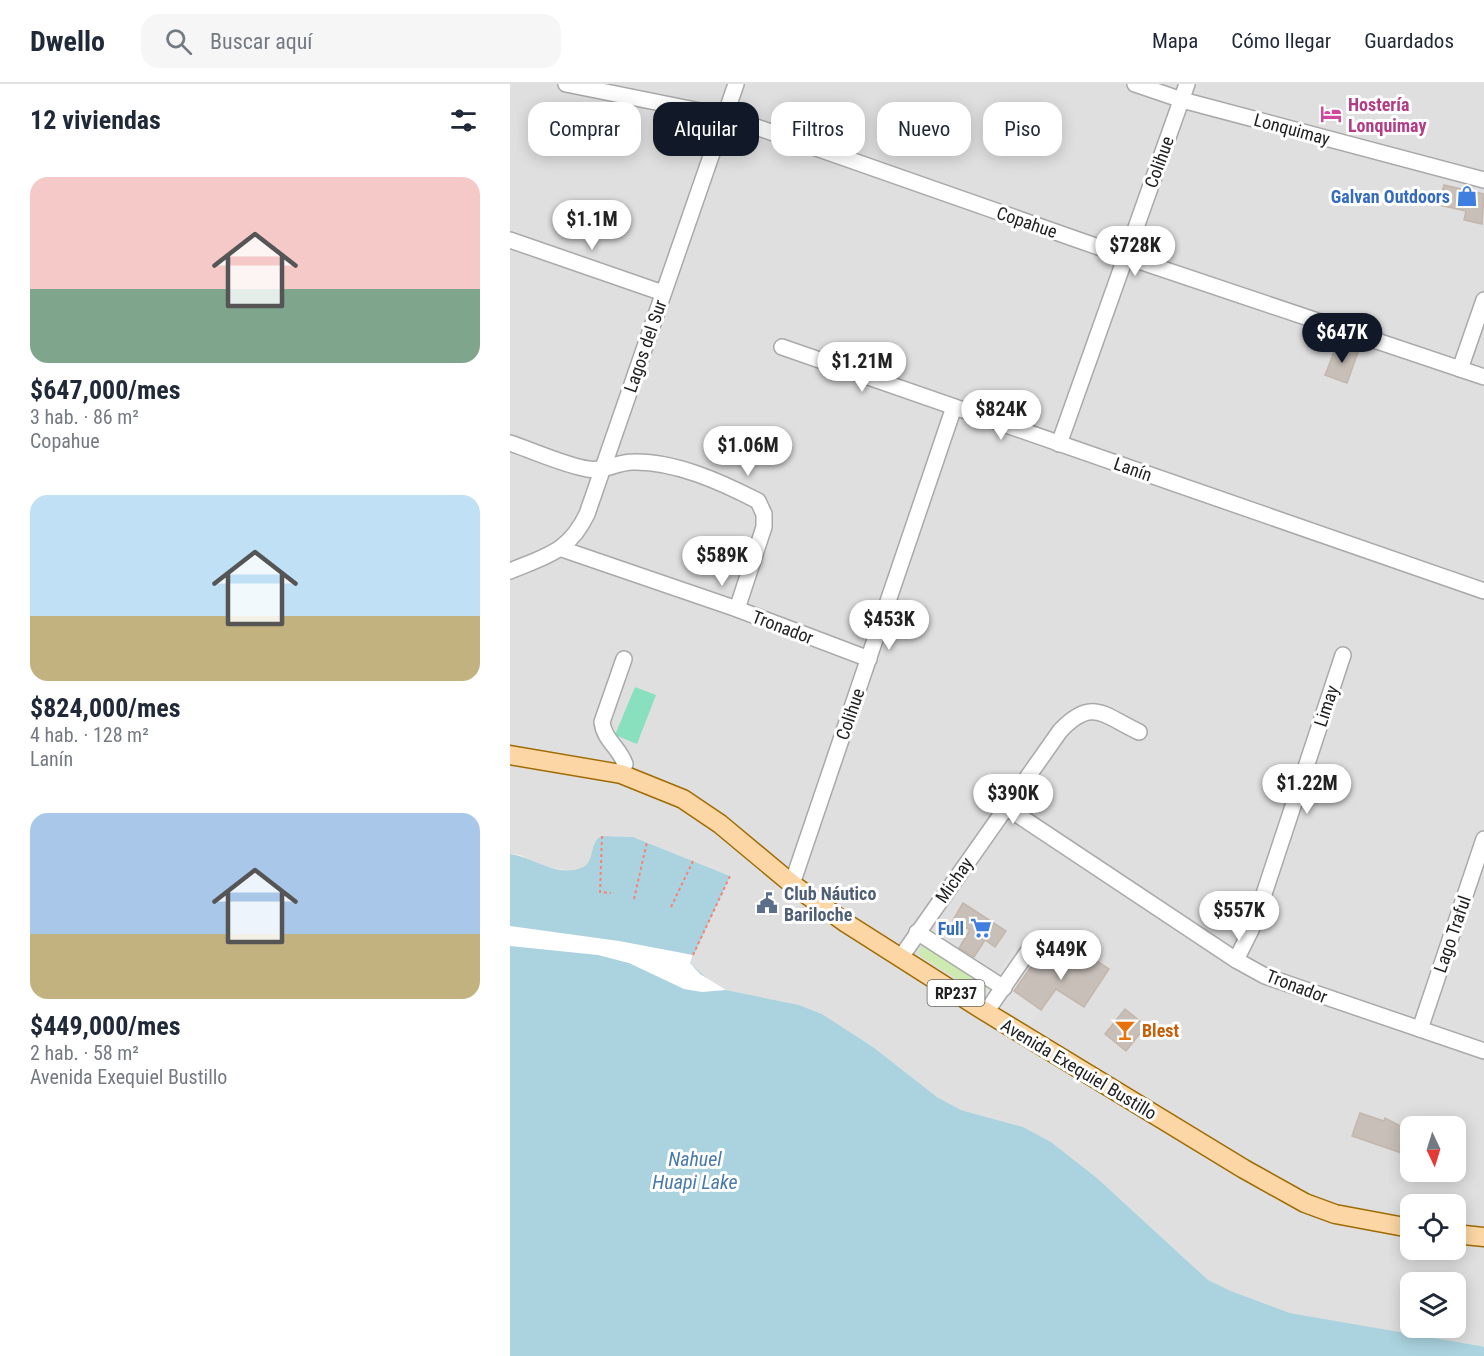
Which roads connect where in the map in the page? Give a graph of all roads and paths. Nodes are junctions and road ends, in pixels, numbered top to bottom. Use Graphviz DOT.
graph roads {
  1 [pos="566,84"];
  2 [pos="736,84"];
  3 [pos="1135,84"];
  4 [pos="1187,84"];
  5 [pos="1182,100"];
  6 [pos="655,102"];
  7 [pos="729,102"];
  8 [pos="759,128"];
  9 [pos="710,156"];
  10 [pos="1484,180"];
  11 [pos="510,240"];
  12 [pos="1124,256"];
  13 [pos="663,293"];
  14 [pos="1484,300"];
  15 [pos="782,347"];
  16 [pos="1460,369"];
  17 [pos="1484,377"];
  18 [pos="954,407"];
  19 [pos="510,442"];
  20 [pos="1059,444"];
  21 [pos="603,470"];
  22 [pos="562,549"];
  23 [pos="510,571"];
  24 [pos="1484,591"];
  25 [pos="737,609"];
  26 [pos="1343,655"];
  27 [pos="624,659"];
  28 [pos="869,659"];
  29 [pos="1139,732"];
  30 [pos="510,755"];
  31 [pos="621,774"];
  32 [pos="1006,807"];
  33 [pos="602,836"];
  34 [pos="1484,839"];
  35 [pos="647,842"];
  36 [pos="693,861"];
  37 [pos="730,876"];
  38 [pos="792,884"];
  39 [pos="611,893"];
  40 [pos="633,899"];
  41 [pos="671,908"];
  42 [pos="917,932"];
  43 [pos="1034,943"];
  44 [pos="693,955"];
  45 [pos="901,957"];
  46 [pos="1236,960"];
  47 [pos="1004,988"];
  48 [pos="986,1012"];
  49 [pos="1420,1029"];
  50 [pos="1484,1051"];
  51 [pos="1400,1226"];
  52 [pos="1466,1236"];
  53 [pos="1484,1238"];
  1 -- 6 [label="street, Copahue"];
  2 -- 7 [label="street, Lagos del Sur"];
  3 -- 5 [label="street, Lonquimay"];
  4 -- 5 [label="street, Colihue"];
  5 -- 10 [label="street, Lonquimay"];
  5 -- 12 [label="street, Colihue"];
  8 -- 12 [label="street, Copahue"];
  9 -- 13 [label="street, Lagos del Sur"];
  11 -- 13 [label="street"];
  12 -- 16 [label="street, Copahue"];
  12 -- 20 [label="street, Colihue"];
  13 -- 21 [label="street, Lagos del Sur"];
  14 -- 16 [label="street"];
  15 -- 18 [label="street, Lanín"];
  16 -- 17 [label="street, Copahue"];
  18 -- 20 [label="street, Lanín"];
  18 -- 28 [label="street, Colihue"];
  19 -- 21 [label="street"];
  20 -- 24 [label="street, Lanín"];
  21 -- 22 [label="street, Lagos del Sur"];
  21 -- 25 [label="street"];
  22 -- 23 [label="street, Lagos del Sur"];
  22 -- 25 [label="street, Tronador"];
  25 -- 28 [label="street, Tronador"];
  26 -- 46 [label="street, Limay"];
  27 -- 31 [label="street"];
  28 -- 38 [label="street, Colihue"];
  29 -- 32 [label="street, Michay"];
  30 -- 31 [label="main road, Avenida Exequiel Bustillo / RP237"];
  31 -- 38 [label="main road, Avenida Exequiel Bustillo / RP237"];
  32 -- 42 [label="street, Michay"];
  32 -- 46 [label="street, Tronador"];
  33 -- 39 [label="path"];
  34 -- 49 [label="street, Lago Traful"];
  35 -- 40 [label="path"];
  36 -- 41 [label="path"];
  37 -- 44 [label="path"];
  38 -- 45 [label="main road, Avenida Exequiel Bustillo / RP237"];
  42 -- 45 [label="street, Michay"];
  42 -- 47 [label="street"];
  43 -- 47 [label="street"];
  45 -- 48 [label="main road, Avenida Exequiel Bustillo / RP237"];
  46 -- 49 [label="street, Tronador"];
  47 -- 48 [label="street"];
  48 -- 51 [label="main road, Avenida Exequiel Bustillo / RP237"];
  49 -- 50 [label="street, Tronador"];
  52 -- 53 [label="main road"];
}
